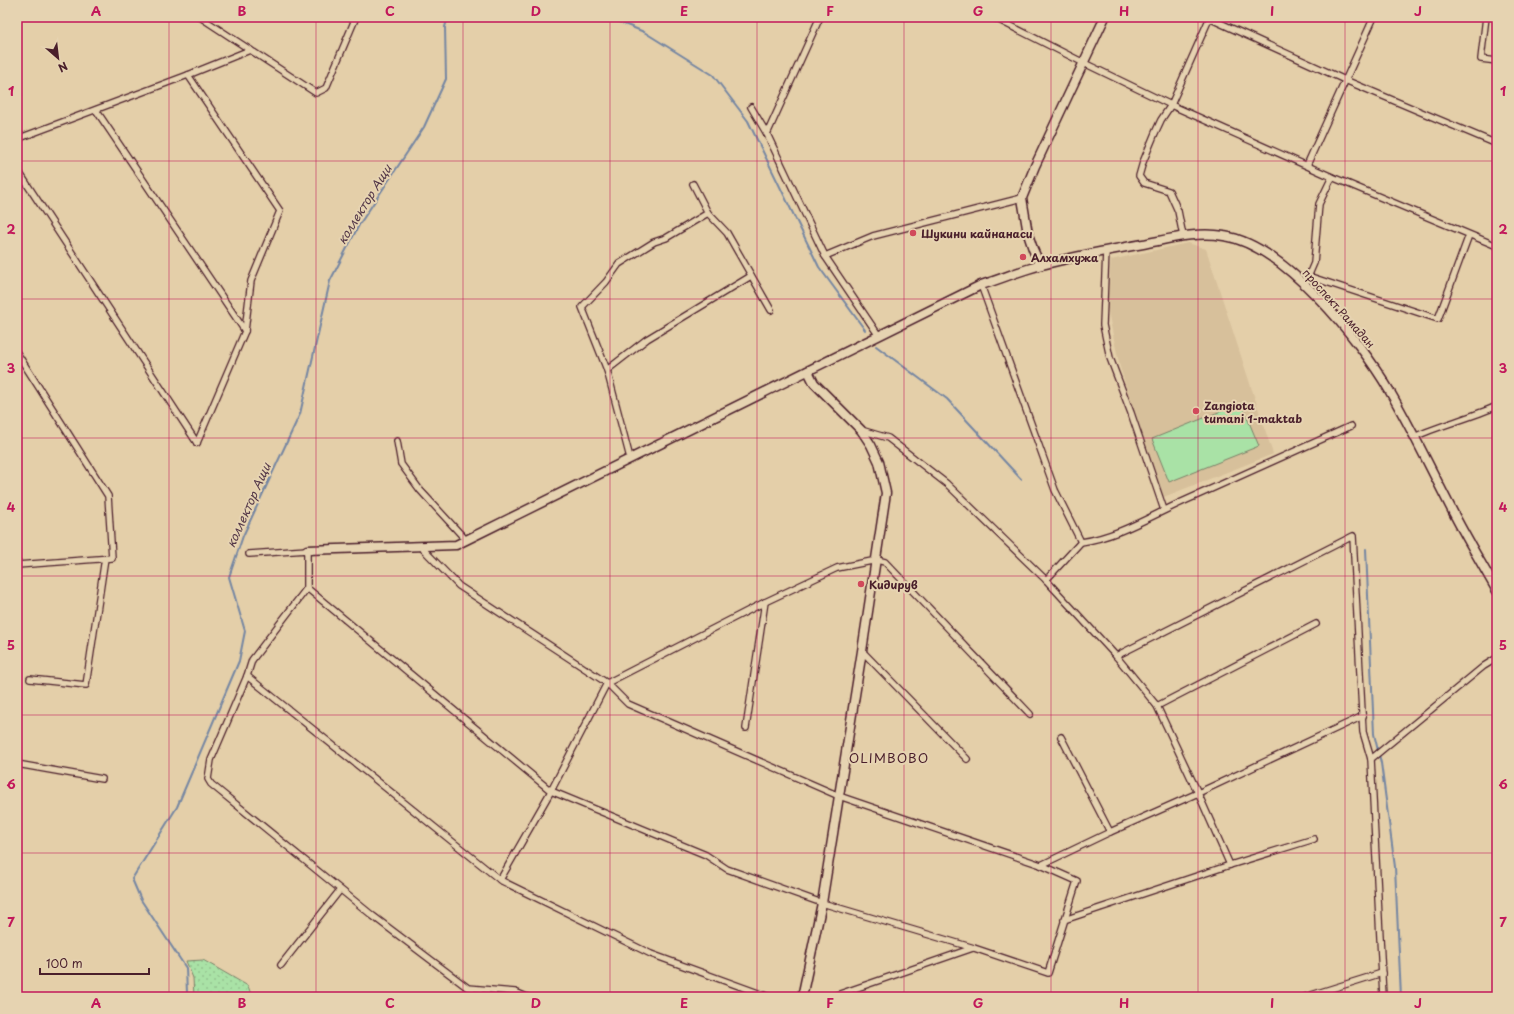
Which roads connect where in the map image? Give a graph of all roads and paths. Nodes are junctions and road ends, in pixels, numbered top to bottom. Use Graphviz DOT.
graph roads {
  1 [pos="200,17"];
  2 [pos="356,17"];
  3 [pos="820,17"];
  4 [pos="993,17"];
  5 [pos="1105,17"];
  6 [pos="1374,17"];
  7 [pos="1486,17"];
  8 [pos="1210,18"];
  9 [pos="250,50"];
  10 [pos="1497,61"];
  11 [pos="1084,63"];
  12 [pos="188,76"];
  13 [pos="1345,80"];
  14 [pos="1171,104"];
  15 [pos="752,107"];
  16 [pos="96,110"];
  17 [pos="767,134"];
  18 [pos="17,139"];
  19 [pos="1497,144"];
  20 [pos="1307,165"];
  21 [pos="17,169"];
  22 [pos="1332,177"];
  23 [pos="693,184"];
  24 [pos="1022,198"];
  25 [pos="708,213"];
  26 [pos="1469,235"];
  27 [pos="1183,236"];
  28 [pos="1497,246"];
  29 [pos="1106,251"];
  30 [pos="825,256"];
  31 [pos="1040,265"];
  32 [pos="751,276"];
  33 [pos="1308,276"];
  34 [pos="1305,284"];
  35 [pos="981,286"];
  36 [pos="771,310"];
  37 [pos="245,331"];
  38 [pos="879,336"];
  39 [pos="17,353"];
  40 [pos="607,370"];
  41 [pos="808,371"];
  42 [pos="1497,406"];
  43 [pos="1351,426"];
  44 [pos="861,430"];
  45 [pos="1414,436"];
  46 [pos="397,441"];
  47 [pos="630,458"];
  48 [pos="1164,510"];
  49 [pos="466,540"];
  50 [pos="1080,542"];
  51 [pos="420,546"];
  52 [pos="307,550"];
  53 [pos="249,554"];
  54 [pos="105,558"];
  55 [pos="877,560"];
  56 [pos="17,565"];
  57 [pos="1046,580"];
  58 [pos="307,588"];
  59 [pos="1497,590"];
  60 [pos="765,602"];
  61 [pos="1316,624"];
  62 [pos="862,651"];
  63 [pos="1116,656"];
  64 [pos="1497,658"];
  65 [pos="247,676"];
  66 [pos="30,679"];
  67 [pos="607,683"];
  68 [pos="1157,706"];
  69 [pos="1030,714"];
  70 [pos="1363,716"];
  71 [pos="746,728"];
  72 [pos="1062,737"];
  73 [pos="1373,757"];
  74 [pos="966,759"];
  75 [pos="17,764"];
  76 [pos="102,779"];
  77 [pos="551,791"];
  78 [pos="1198,793"];
  79 [pos="839,796"];
  80 [pos="1110,832"];
  81 [pos="1314,840"];
  82 [pos="1041,865"];
  83 [pos="1230,865"];
  84 [pos="500,880"];
  85 [pos="340,890"];
  86 [pos="822,903"];
  87 [pos="1064,920"];
  88 [pos="974,948"];
  89 [pos="281,965"];
  90 [pos="1382,973"];
  91 [pos="527,997"];
  92 [pos="769,997"];
  93 [pos="802,997"];
  94 [pos="831,997"];
  95 [pos="1305,997"];
  96 [pos="1383,997"];
  1 -- 9 [label="street"];
  2 -- 9 [label="street"];
  3 -- 17 [label="street"];
  4 -- 11 [label="street"];
  5 -- 11 [label="main road"];
  6 -- 13 [label="street"];
  7 -- 10 [label="street"];
  8 -- 13 [label="street"];
  8 -- 14 [label="street"];
  9 -- 12 [label="street"];
  11 -- 14 [label="street"];
  11 -- 24 [label="main road"];
  12 -- 16 [label="street"];
  12 -- 37 [label="street"];
  13 -- 19 [label="street"];
  13 -- 20 [label="street"];
  14 -- 20 [label="street"];
  14 -- 27 [label="street"];
  15 -- 17 [label="street"];
  16 -- 18 [label="street"];
  16 -- 37 [label="street"];
  17 -- 30 [label="street"];
  20 -- 22 [label="street"];
  21 -- 37 [label="street"];
  22 -- 26 [label="street"];
  22 -- 33 [label="street"];
  23 -- 25 [label="street"];
  24 -- 30 [label="street"];
  24 -- 31 [label="main road"];
  25 -- 32 [label="street"];
  25 -- 40 [label="street"];
  26 -- 28 [label="street"];
  26 -- 33 [label="street"];
  27 -- 29 [label="main road, проспект Рамадан"];
  27 -- 34 [label="main road, проспект Рамадан"];
  29 -- 31 [label="main road, проспект Рамадан"];
  29 -- 48 [label="street"];
  30 -- 38 [label="street"];
  31 -- 35 [label="main road, проспект Рамадан"];
  32 -- 36 [label="street"];
  32 -- 40 [label="street"];
  33 -- 34 [label="street"];
  34 -- 45 [label="main road, проспект Рамадан"];
  35 -- 38 [label="main road, проспект Рамадан"];
  35 -- 50 [label="street"];
  38 -- 41 [label="main road, проспект Рамадан"];
  39 -- 54 [label="street"];
  40 -- 47 [label="street"];
  41 -- 44 [label="main road"];
  41 -- 47 [label="main road, проспект Рамадан"];
  42 -- 45 [label="street"];
  43 -- 48 [label="street"];
  44 -- 55 [label="main road"];
  44 -- 57 [label="street"];
  45 -- 59 [label="main road, проспект Рамадан"];
  46 -- 49 [label="street"];
  47 -- 49 [label="main road, проспект Рамадан"];
  48 -- 50 [label="street"];
  49 -- 51 [label="main road, проспект Рамадан"];
  50 -- 57 [label="street"];
  51 -- 52 [label="main road, проспект Рамадан"];
  51 -- 67 [label="street"];
  52 -- 53 [label="street"];
  52 -- 58 [label="street"];
  54 -- 56 [label="street"];
  54 -- 66 [label="street"];
  55 -- 60 [label="street"];
  55 -- 62 [label="main road"];
  55 -- 69 [label="street"];
  57 -- 63 [label="street"];
  58 -- 65 [label="street"];
  58 -- 77 [label="street"];
  60 -- 67 [label="street"];
  60 -- 71 [label="street"];
  61 -- 68 [label="street"];
  62 -- 74 [label="street"];
  62 -- 79 [label="main road"];
  63 -- 68 [label="street"];
  63 -- 70 [label="street"];
  64 -- 73 [label="street"];
  65 -- 84 [label="street"];
  65 -- 85 [label="street"];
  67 -- 77 [label="street"];
  67 -- 79 [label="street"];
  68 -- 78 [label="street"];
  70 -- 73 [label="street"];
  70 -- 78 [label="street"];
  72 -- 80 [label="street"];
  73 -- 90 [label="street"];
  75 -- 76 [label="street"];
  77 -- 84 [label="street"];
  77 -- 86 [label="street"];
  78 -- 80 [label="street"];
  78 -- 83 [label="street"];
  79 -- 82 [label="street"];
  79 -- 86 [label="main road"];
  80 -- 82 [label="street"];
  81 -- 83 [label="street"];
  82 -- 87 [label="street"];
  83 -- 87 [label="street"];
  84 -- 92 [label="street"];
  85 -- 89 [label="street"];
  85 -- 91 [label="street"];
  86 -- 88 [label="street"];
  86 -- 93 [label="main road"];
  87 -- 88 [label="street"];
  88 -- 94 [label="street"];
  90 -- 95 [label="street"];
  90 -- 96 [label="street"];
}
